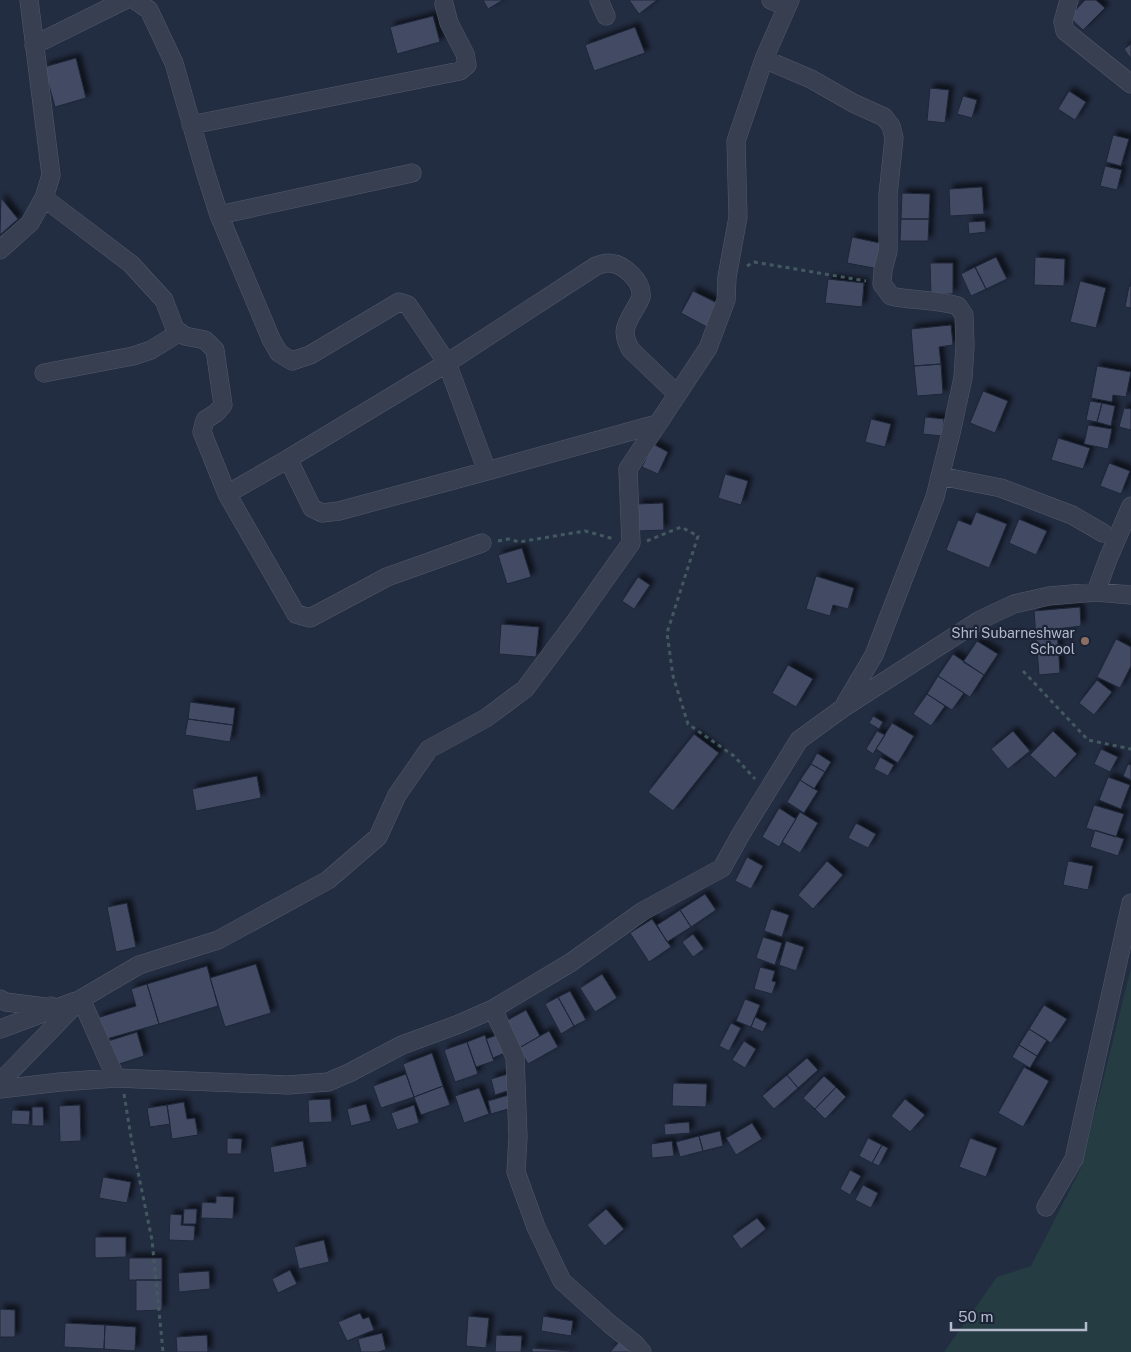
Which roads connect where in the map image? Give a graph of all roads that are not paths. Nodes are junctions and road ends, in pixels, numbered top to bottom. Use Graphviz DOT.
graph roads {
  1 [pos="29,0"];
  2 [pos="125,0"];
  3 [pos="135,0"];
  4 [pos="600,0"];
  5 [pos="771,0"];
  6 [pos="1069,0"];
  7 [pos="444,4"];
  8 [pos="789,4"];
  9 [pos="606,16"];
  10 [pos="34,45"];
  11 [pos="764,59"];
  12 [pos="1131,84"];
  13 [pos="191,125"];
  14 [pos="412,173"];
  15 [pos="44,198"];
  16 [pos="219,215"];
  17 [pos="0,250"];
  18 [pos="180,332"];
  19 [pos="447,363"];
  20 [pos="44,373"];
  21 [pos="677,394"];
  22 [pos="658,424"];
  23 [pos="288,459"];
  24 [pos="487,471"];
  25 [pos="940,476"];
  26 [pos="227,494"];
  27 [pos="1131,506"];
  28 [pos="1103,533"];
  29 [pos="482,543"];
  30 [pos="1096,592"];
  31 [pos="1131,595"];
  32 [pos="843,708"];
  33 [pos="1131,903"];
  34 [pos="0,999"];
  35 [pos="81,999"];
  36 [pos="493,1009"];
  37 [pos="0,1029"];
  38 [pos="119,1079"];
  39 [pos="0,1082"];
  40 [pos="0,1089"];
  41 [pos="1046,1207"];
  42 [pos="642,1352"];
  1 -- 10 [label="street"];
  2 -- 10 [label="street"];
  3 -- 13 [label="street"];
  4 -- 9 [label="street"];
  5 -- 8 [label="street"];
  6 -- 12 [label="street"];
  7 -- 13 [label="street"];
  8 -- 11 [label="street"];
  10 -- 15 [label="street"];
  11 -- 21 [label="street"];
  11 -- 25 [label="street"];
  13 -- 16 [label="street"];
  14 -- 16 [label="street"];
  15 -- 17 [label="street"];
  15 -- 18 [label="street"];
  16 -- 19 [label="street"];
  18 -- 20 [label="street"];
  18 -- 26 [label="street"];
  19 -- 21 [label="street"];
  19 -- 23 [label="street"];
  19 -- 24 [label="street"];
  21 -- 22 [label="street"];
  22 -- 24 [label="street"];
  22 -- 35 [label="street"];
  23 -- 24 [label="street"];
  23 -- 26 [label="street"];
  25 -- 28 [label="street"];
  25 -- 32 [label="street"];
  26 -- 29 [label="street"];
  27 -- 30 [label="street"];
  30 -- 31 [label="street"];
  30 -- 32 [label="street"];
  32 -- 36 [label="street"];
  33 -- 41 [label="street"];
  34 -- 35 [label="street"];
  35 -- 37 [label="street"];
  35 -- 38 [label="street"];
  35 -- 39 [label="street"];
  36 -- 38 [label="street"];
  36 -- 42 [label="street"];
  38 -- 40 [label="street"];
}
